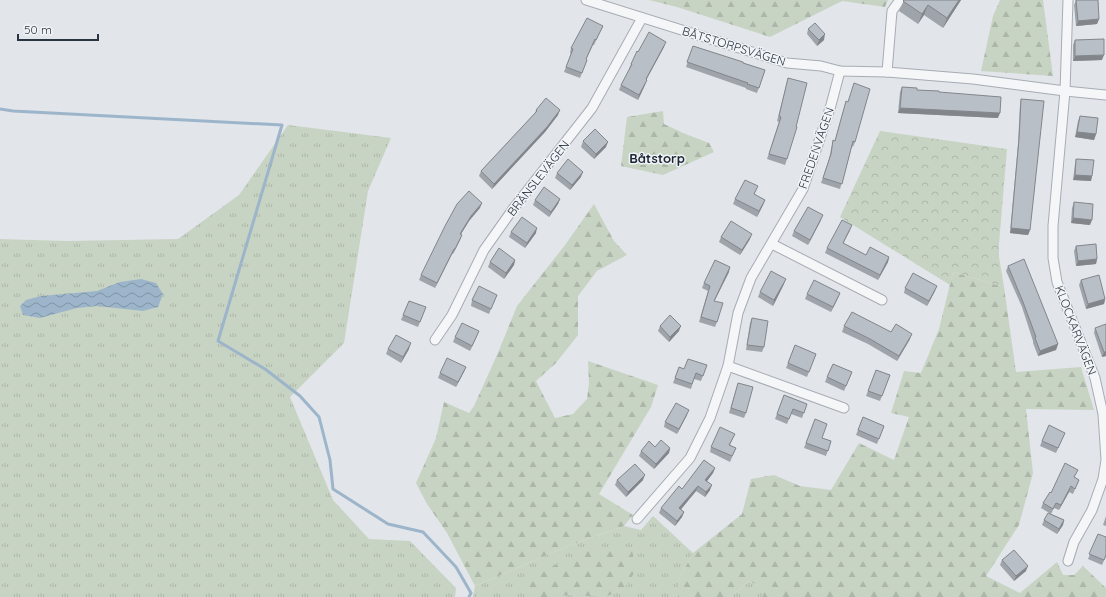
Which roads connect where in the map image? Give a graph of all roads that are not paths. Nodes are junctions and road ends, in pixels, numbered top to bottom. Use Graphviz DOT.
graph roads {
  1 [pos="586,0"];
  2 [pos="900,0"];
  3 [pos="1068,0"];
  4 [pos="642,18"];
  5 [pos="840,70"];
  6 [pos="887,72"];
  7 [pos="1065,91"];
  8 [pos="1106,95"];
  9 [pos="772,244"];
  10 [pos="882,300"];
  11 [pos="435,340"];
  12 [pos="728,366"];
  13 [pos="844,408"];
  14 [pos="637,519"];
  15 [pos="1068,561"];
  1 -- 4 [label="street, BÅTSTORPSVÄGEN"];
  2 -- 6 [label="street"];
  3 -- 7 [label="street"];
  4 -- 5 [label="street, BÅTSTORPSVÄGEN"];
  4 -- 11 [label="street, BRÄNSLEVÄGEN"];
  5 -- 6 [label="street, BÅTSTORPSVÄGEN"];
  5 -- 9 [label="street, FREDENVÄGEN"];
  6 -- 7 [label="street, BÅTSTORPSVÄGEN"];
  7 -- 8 [label="street, BÅTSTORPSVÄGEN"];
  7 -- 15 [label="street, KLOCKARVÄGEN"];
  9 -- 10 [label="street"];
  9 -- 12 [label="street, FREDENVÄGEN"];
  12 -- 13 [label="street"];
  12 -- 14 [label="street, FREDENVÄGEN"];
}
